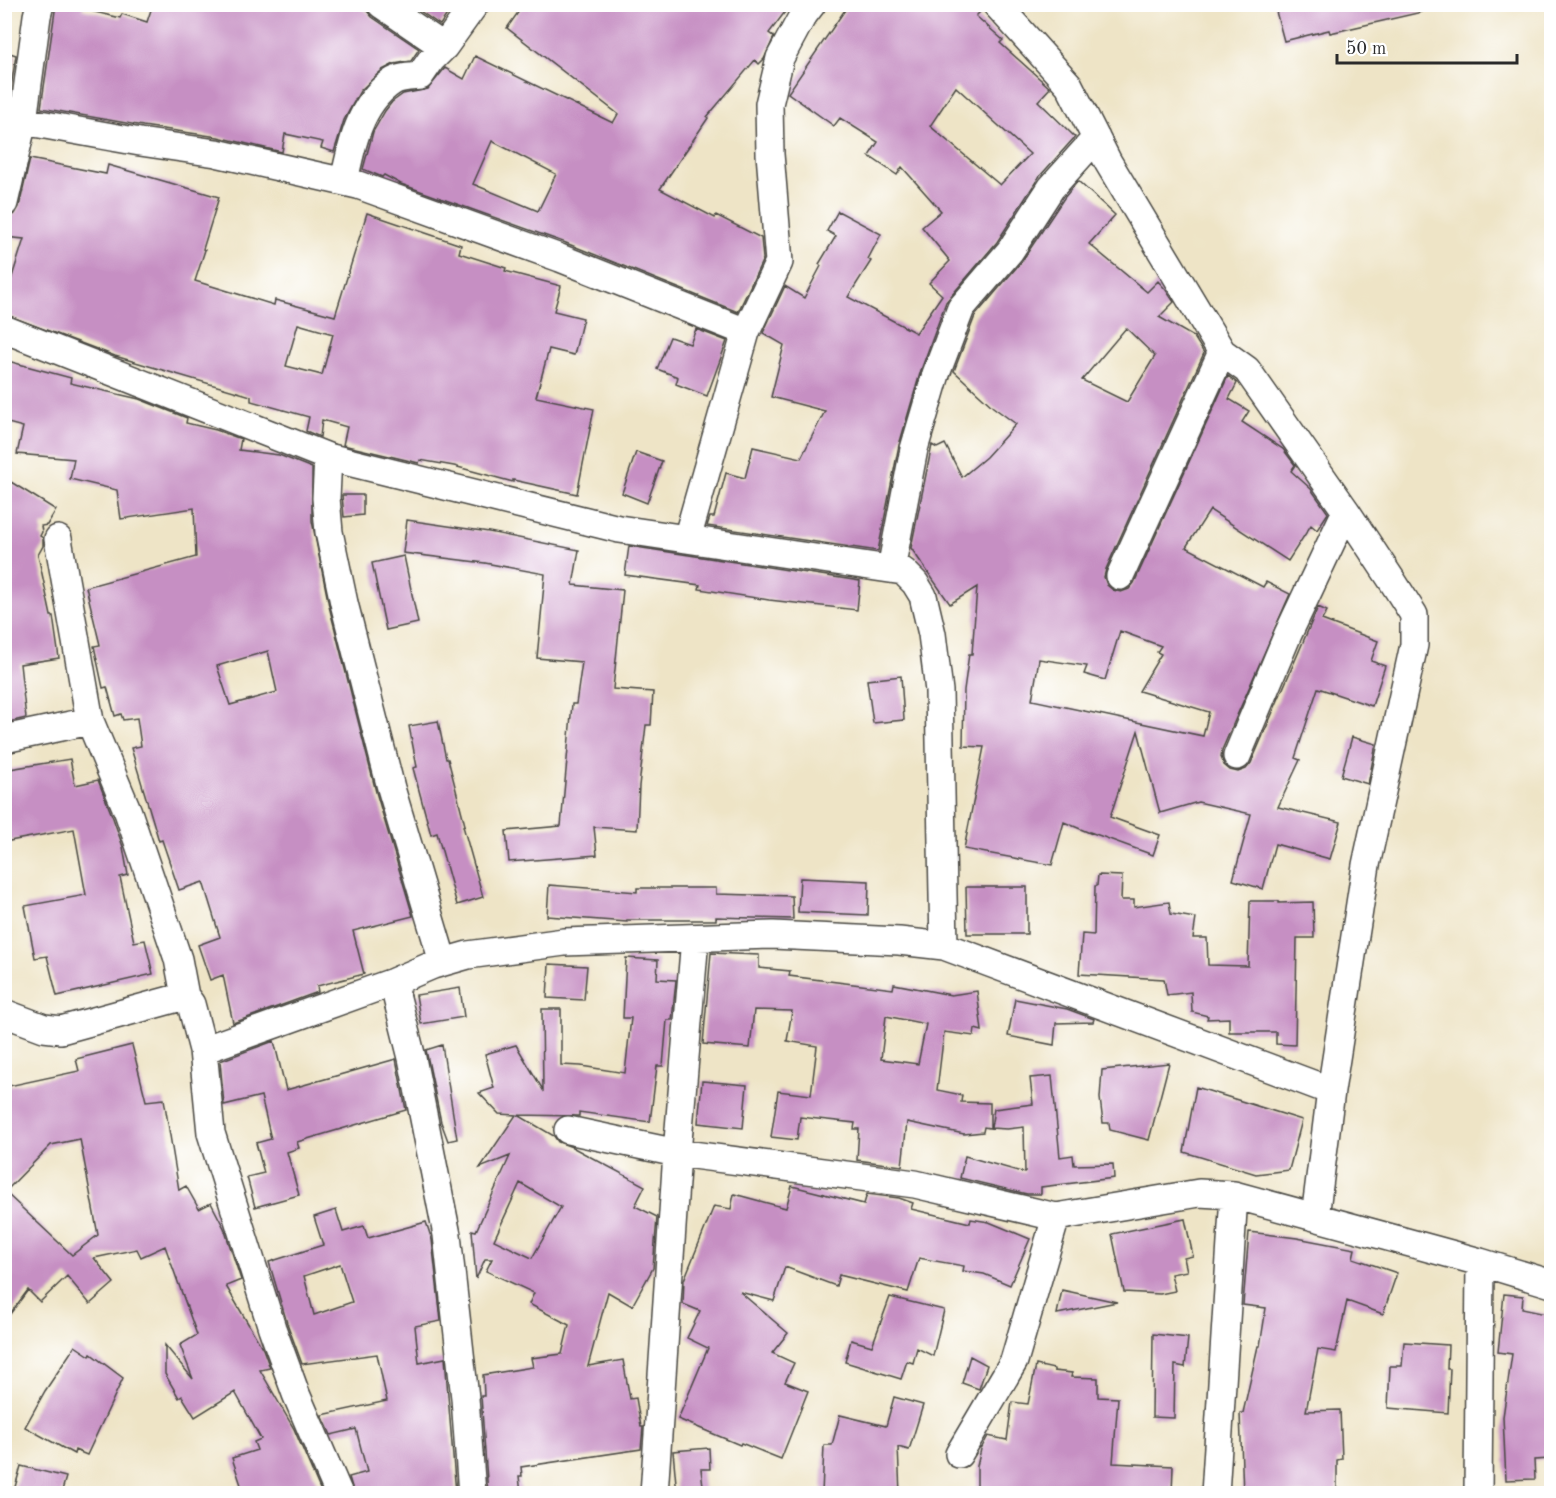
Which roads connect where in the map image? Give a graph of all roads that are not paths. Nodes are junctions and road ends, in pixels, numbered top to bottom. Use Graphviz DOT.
graph roads {
  1 [pos="40,4"];
  2 [pos="381,4"];
  3 [pos="475,4"];
  4 [pos="812,4"];
  5 [pos="996,4"];
  6 [pos="444,47"];
  7 [pos="23,121"];
  8 [pos="1096,138"];
  9 [pos="344,182"];
  10 [pos="4,203"];
  11 [pos="4,329"];
  12 [pos="746,333"];
  13 [pos="1222,352"];
  14 [pos="328,457"];
  15 [pos="1346,511"];
  16 [pos="58,539"];
  17 [pos="687,539"];
  18 [pos="891,569"];
  19 [pos="1120,576"];
  20 [pos="90,721"];
  21 [pos="4,739"];
  22 [pos="1237,756"];
  23 [pos="695,938"];
  24 [pos="944,946"];
  25 [pos="443,962"];
  26 [pos="393,982"];
  27 [pos="186,996"];
  28 [pos="4,1013"];
  29 [pos="203,1050"];
  30 [pos="1331,1090"];
  31 [pos="568,1130"];
  32 [pos="677,1153"];
  33 [pos="1234,1195"];
  34 [pos="1056,1217"];
  35 [pos="1315,1217"];
  36 [pos="1480,1262"];
  37 [pos="1551,1284"];
  38 [pos="959,1454"];
  39 [pos="339,1494"];
  40 [pos="472,1494"];
  41 [pos="654,1494"];
  42 [pos="1215,1494"];
  43 [pos="1478,1494"];
  1 -- 7 [label="street"];
  2 -- 6 [label="street"];
  3 -- 6 [label="street"];
  4 -- 12 [label="street"];
  5 -- 8 [label="street"];
  6 -- 9 [label="street"];
  7 -- 9 [label="street"];
  7 -- 10 [label="street"];
  8 -- 13 [label="street"];
  8 -- 18 [label="street"];
  9 -- 12 [label="street"];
  11 -- 14 [label="street"];
  12 -- 17 [label="street"];
  13 -- 15 [label="street"];
  13 -- 19 [label="street"];
  14 -- 17 [label="street"];
  14 -- 25 [label="street"];
  15 -- 22 [label="street"];
  15 -- 30 [label="street"];
  16 -- 20 [label="street"];
  17 -- 18 [label="street"];
  18 -- 24 [label="street"];
  20 -- 21 [label="street"];
  20 -- 27 [label="street"];
  23 -- 24 [label="street"];
  23 -- 25 [label="street"];
  23 -- 32 [label="street"];
  24 -- 30 [label="street"];
  25 -- 26 [label="street"];
  26 -- 29 [label="street"];
  26 -- 40 [label="street"];
  27 -- 28 [label="street"];
  27 -- 29 [label="street"];
  29 -- 39 [label="street"];
  30 -- 35 [label="street"];
  31 -- 32 [label="street"];
  32 -- 34 [label="street"];
  32 -- 41 [label="street"];
  33 -- 34 [label="street"];
  33 -- 35 [label="street"];
  33 -- 42 [label="street"];
  34 -- 38 [label="street"];
  35 -- 36 [label="street"];
  36 -- 37 [label="street"];
  36 -- 43 [label="street"];
}
